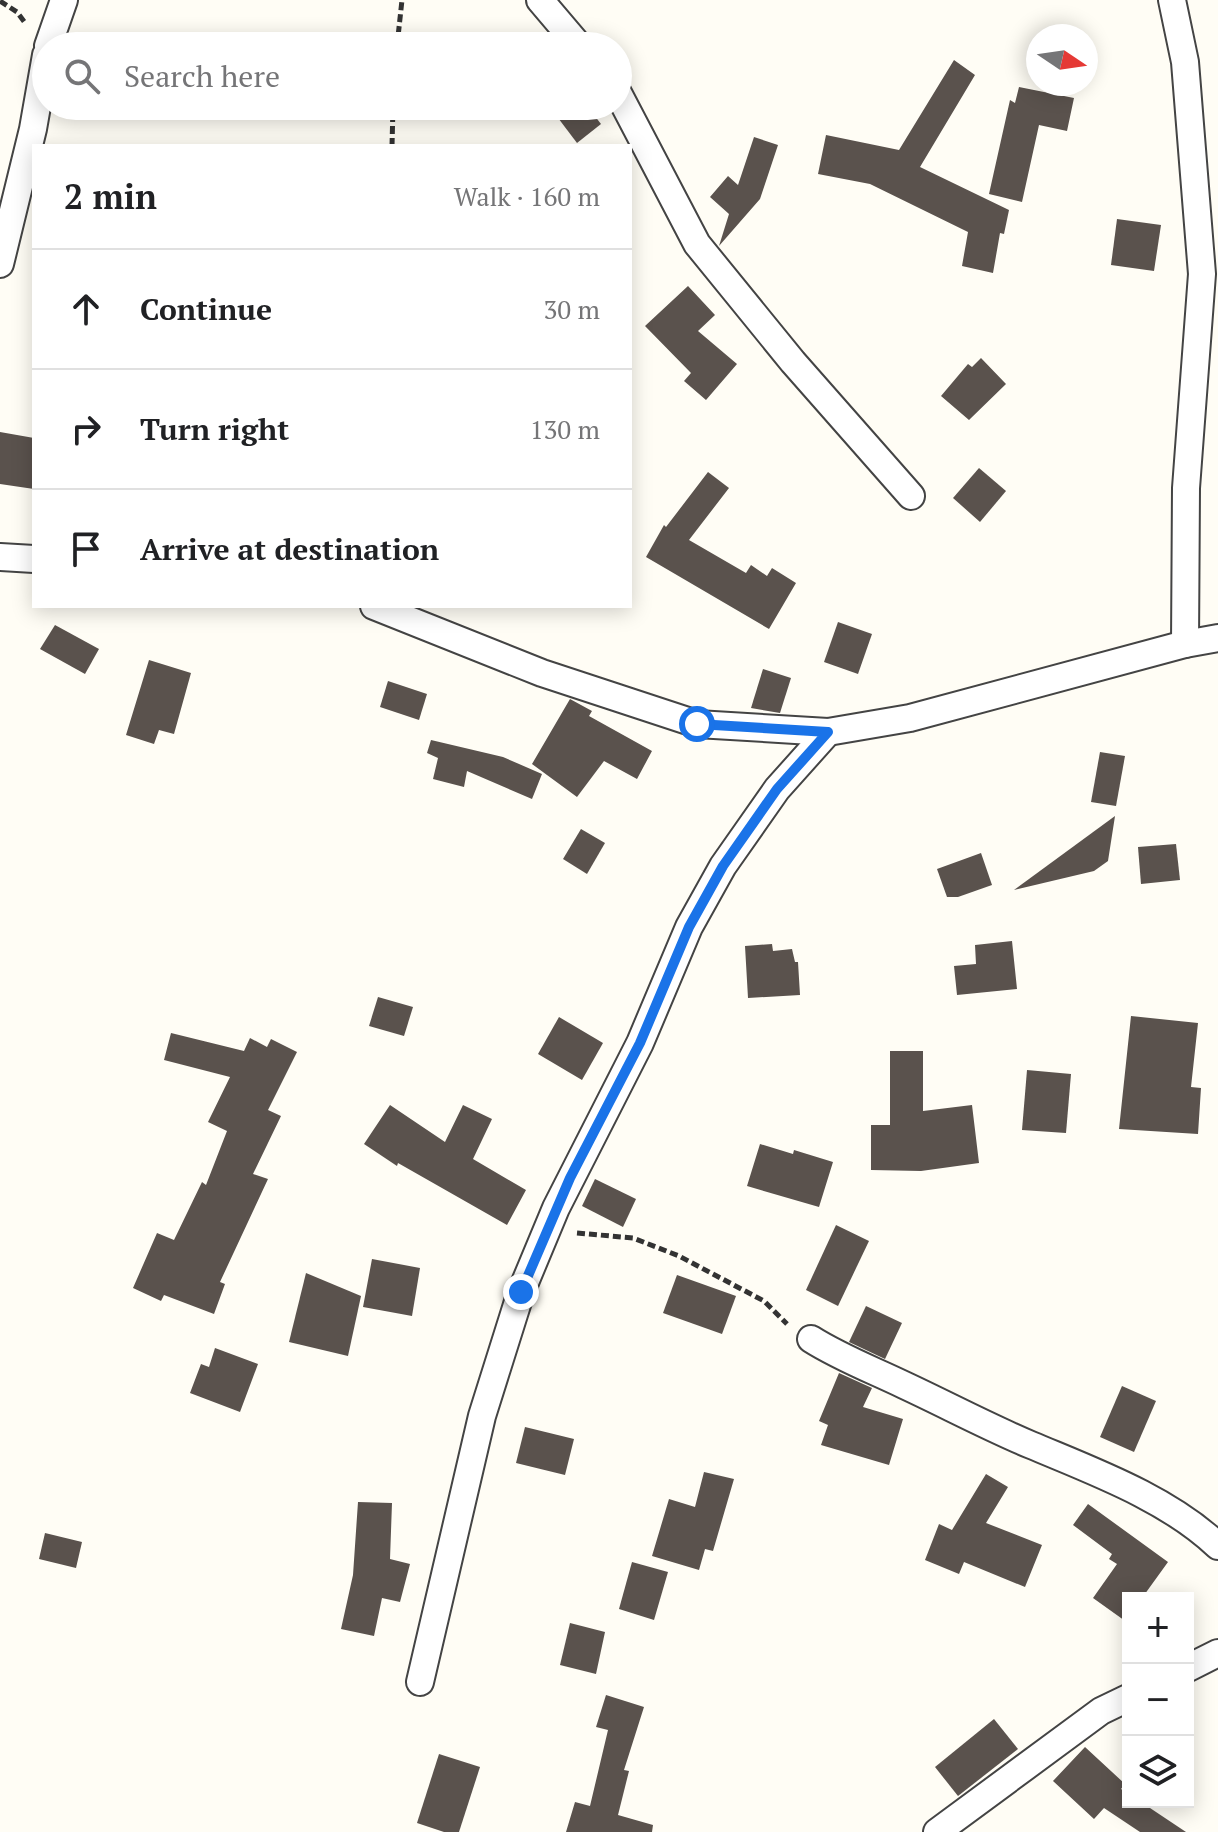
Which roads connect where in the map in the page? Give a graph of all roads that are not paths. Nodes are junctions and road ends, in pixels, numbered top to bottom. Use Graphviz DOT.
graph roads {
  1 [pos="64,0"];
  2 [pos="540,0"];
  3 [pos="1172,0"];
  4 [pos="53,32"];
  5 [pos="567,32"];
  6 [pos="35,120"];
  7 [pos="632,120"];
  8 [pos="0,264"];
  9 [pos="911,496"];
  10 [pos="0,557"];
  11 [pos="32,559"];
  12 [pos="379,608"];
  13 [pos="1218,638"];
  14 [pos="1185,644"];
  15 [pos="828,732"];
  16 [pos="811,1339"];
  17 [pos="1218,1546"];
  18 [pos="1218,1653"];
  19 [pos="1194,1665"];
  20 [pos="420,1682"];
  21 [pos="1122,1701"];
  22 [pos="937,1832"];
  1 -- 4 [label="street"];
  2 -- 5 [label="street"];
  3 -- 14 [label="street"];
  6 -- 8 [label="street"];
  7 -- 9 [label="street"];
  10 -- 11 [label="street"];
  12 -- 15 [label="street"];
  13 -- 14 [label="street"];
  14 -- 15 [label="street"];
  15 -- 20 [label="street"];
  16 -- 17 [label="street"];
  18 -- 19 [label="street"];
  21 -- 22 [label="street"];
}
